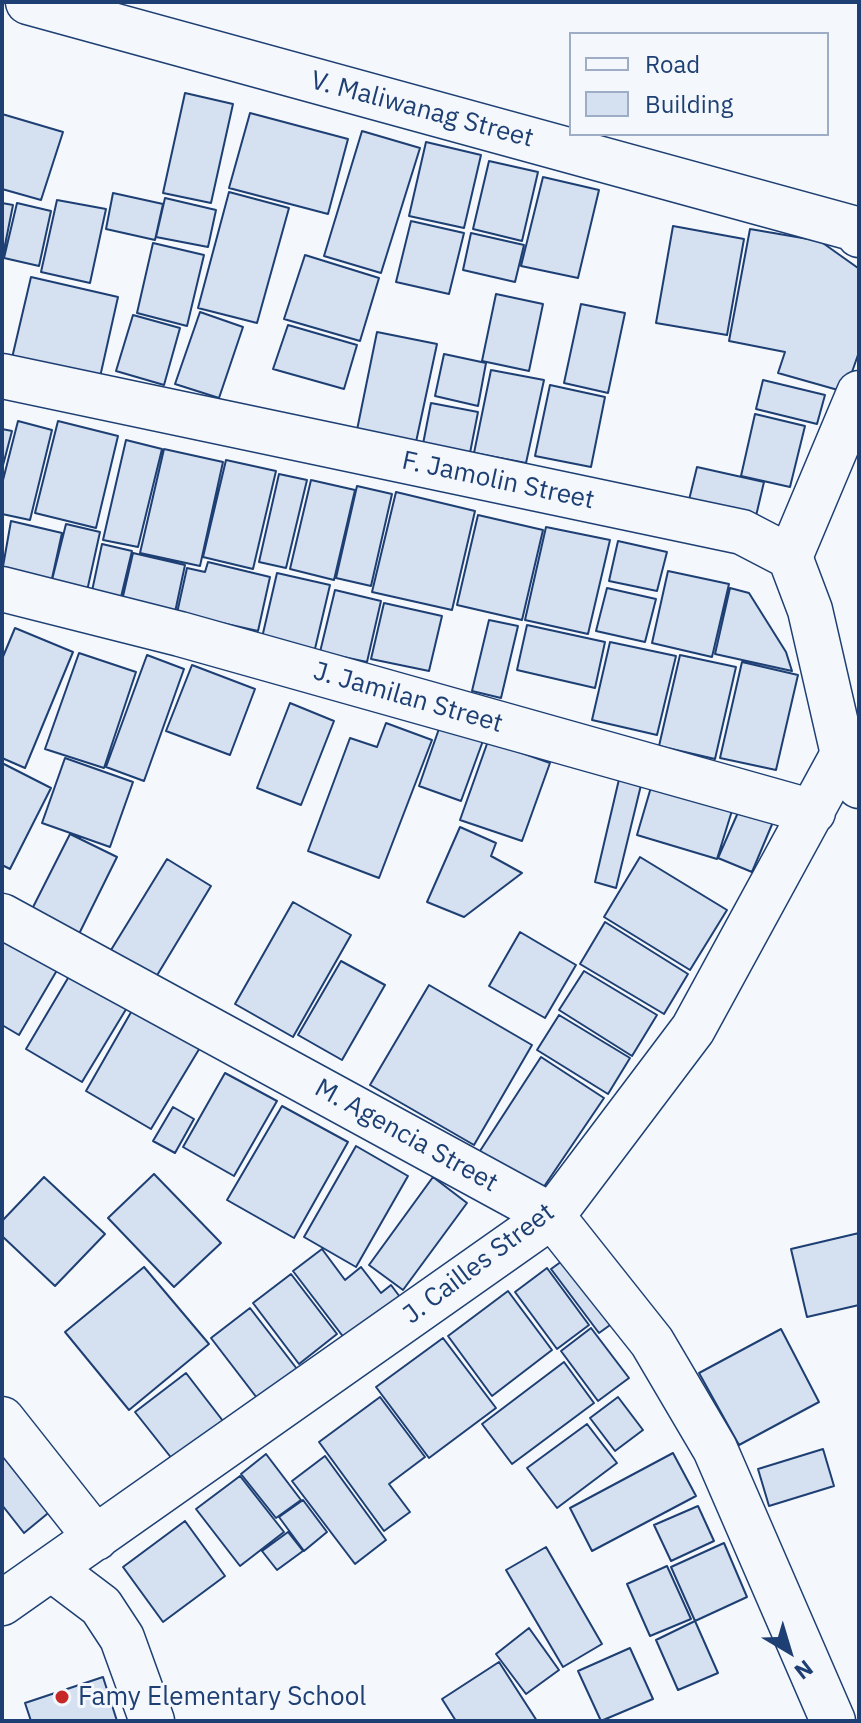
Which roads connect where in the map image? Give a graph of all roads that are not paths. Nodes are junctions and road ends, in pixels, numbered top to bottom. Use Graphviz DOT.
graph roads {
  1 [pos="28,2"];
  2 [pos="859,235"];
  3 [pos="2,376"];
  4 [pos="859,393"];
  5 [pos="790,557"];
  6 [pos="2,589"];
  7 [pos="851,770"];
  8 [pos="813,812"];
  9 [pos="2,916"];
  10 [pos="552,1216"];
  11 [pos="2,1419"];
  12 [pos="96,1538"];
  13 [pos="52,1569"];
  14 [pos="2,1603"];
  15 [pos="152,1721"];
  16 [pos="833,1721"];
  1 -- 2 [label="street, V. Maliwanag Street"];
  3 -- 5 [label="street, F. Jamolin Street"];
  4 -- 5 [label="street"];
  5 -- 7 [label="street"];
  6 -- 8 [label="street, J. Jamilan Street"];
  7 -- 8 [label="street, J. Cailles Street"];
  8 -- 10 [label="street, J. Cailles Street"];
  9 -- 10 [label="street, M. Agencia Street"];
  10 -- 12 [label="street, J. Cailles Street"];
  10 -- 16 [label="street, M. Agencia Street"];
  11 -- 12 [label="street"];
  12 -- 13 [label="street, J. Cailles Street"];
  13 -- 14 [label="street, J. Cailles Street"];
  13 -- 15 [label="street"];
}
